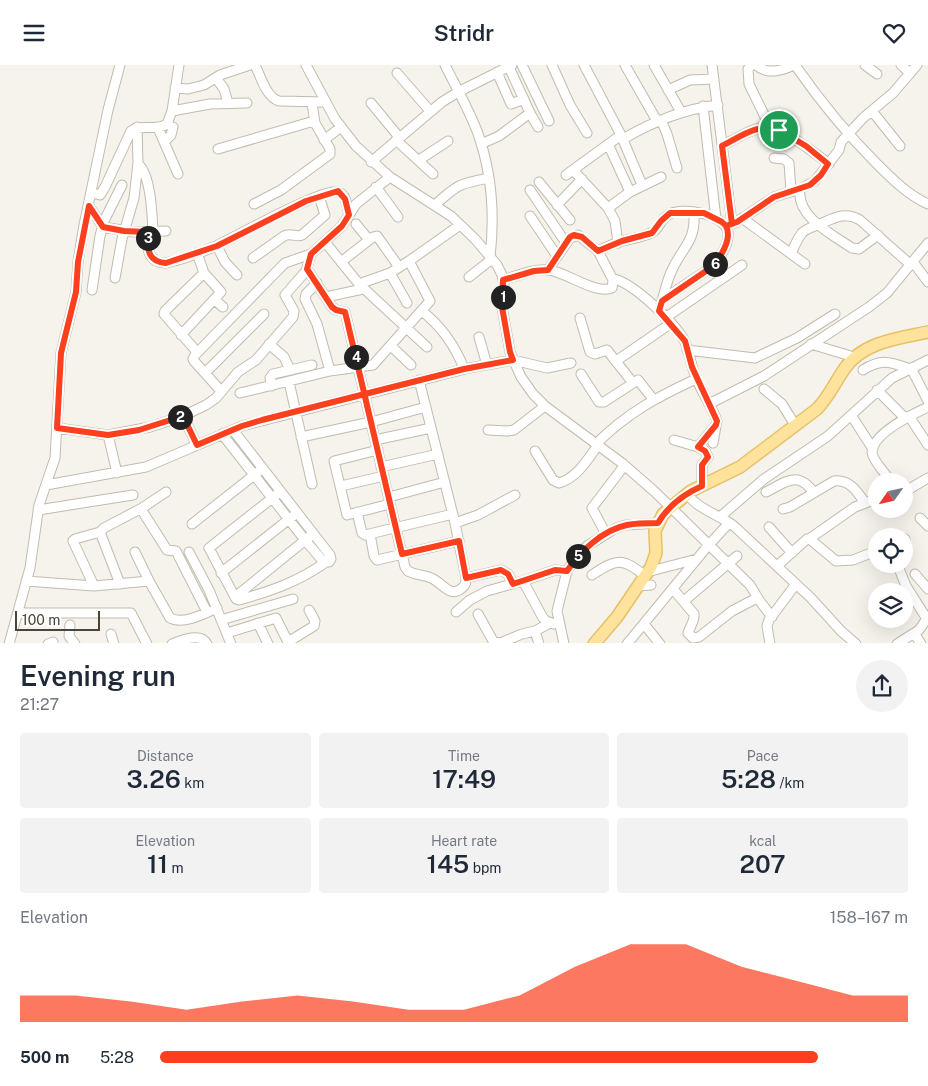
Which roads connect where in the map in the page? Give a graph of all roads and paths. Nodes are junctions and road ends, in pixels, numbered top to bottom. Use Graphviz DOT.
graph roads {
  1 [pos="120,65"];
  2 [pos="179,65"];
  3 [pos="250,65"];
  4 [pos="255,65"];
  5 [pos="306,65"];
  6 [pos="445,65"];
  7 [pos="522,65"];
  8 [pos="552,65"];
  9 [pos="584,65"];
  10 [pos="625,65"];
  11 [pos="654,65"];
  12 [pos="712,65"];
  13 [pos="752,65"];
  14 [pos="756,65"];
  15 [pos="795,65"];
  16 [pos="865,65"];
  17 [pos="901,65"];
  18 [pos="917,65"];
  19 [pos="510,66"];
  20 [pos="397,73"];
  21 [pos="497,73"];
  22 [pos="910,73"];
  23 [pos="876,75"];
  24 [pos="216,78"];
  25 [pos="714,79"];
  26 [pos="175,88"];
  27 [pos="668,90"];
  28 [pos="458,92"];
  29 [pos="524,99"];
  30 [pos="326,102"];
  31 [pos="228,103"];
  32 [pos="246,103"];
  33 [pos="312,103"];
  34 [pos="371,103"];
  35 [pos="718,105"];
  36 [pos="703,106"];
  37 [pos="172,111"];
  38 [pos="430,111"];
  39 [pos="872,111"];
  40 [pos="681,112"];
  41 [pos="530,113"];
  42 [pos="314,121"];
  43 [pos="549,121"];
  44 [pos="659,121"];
  45 [pos="137,127"];
  46 [pos="173,127"];
  47 [pos="340,127"];
  48 [pos="538,127"];
  49 [pos="770,127"];
  50 [pos="158,128"];
  51 [pos="587,133"];
  52 [pos="848,135"];
  53 [pos="622,137"];
  54 [pos="398,138"];
  55 [pos="324,140"];
  56 [pos="448,141"];
  57 [pos="164,142"];
  58 [pos="481,144"];
  59 [pos="608,144"];
  60 [pos="722,146"];
  61 [pos="900,146"];
  62 [pos="218,149"];
  63 [pos="774,158"];
  64 [pos="419,160"];
  65 [pos="372,162"];
  66 [pos="138,164"];
  67 [pos="828,164"];
  68 [pos="677,168"];
  69 [pos="178,174"];
  70 [pos="433,174"];
  71 [pos="390,177"];
  72 [pos="661,177"];
  73 [pos="490,178"];
  74 [pos="582,179"];
  75 [pos="539,182"];
  76 [pos="122,185"];
  77 [pos="642,185"];
  78 [pos="376,187"];
  79 [pos="530,190"];
  80 [pos="795,190"];
  81 [pos="630,192"];
  82 [pos="92,193"];
  83 [pos="319,196"];
  84 [pos="254,204"];
  85 [pos="928,204"];
  86 [pos="435,205"];
  87 [pos="557,205"];
  88 [pos="89,206"];
  89 [pos="608,207"];
  90 [pos="694,212"];
  91 [pos="349,215"];
  92 [pos="530,216"];
  93 [pos="398,217"];
  94 [pos="742,218"];
  95 [pos="716,219"];
  96 [pos="570,220"];
  97 [pos="356,224"];
  98 [pos="460,225"];
  99 [pos="729,225"];
  100 [pos="818,225"];
  101 [pos="103,227"];
  102 [pos="124,231"];
  103 [pos="150,231"];
  104 [pos="166,231"];
  105 [pos="878,235"];
  106 [pos="369,240"];
  107 [pos="325,241"];
  108 [pos="566,243"];
  109 [pos="618,243"];
  110 [pos="928,243"];
  111 [pos="217,246"];
  112 [pos="598,251"];
  113 [pos="197,253"];
  114 [pos="791,254"];
  115 [pos="557,256"];
  116 [pos="253,258"];
  117 [pos="491,258"];
  118 [pos="409,261"];
  119 [pos="342,262"];
  120 [pos="308,264"];
  121 [pos="805,264"];
  122 [pos="912,264"];
  123 [pos="742,265"];
  124 [pos="399,267"];
  125 [pos="548,270"];
  126 [pos="204,273"];
  127 [pos="390,273"];
  128 [pos="237,275"];
  129 [pos="469,277"];
  130 [pos="115,279"];
  131 [pos="503,280"];
  132 [pos="613,280"];
  133 [pos="928,282"];
  134 [pos="317,283"];
  135 [pos="361,287"];
  136 [pos="92,290"];
  137 [pos="308,292"];
  138 [pos="326,297"];
  139 [pos="215,300"];
  140 [pos="662,301"];
  141 [pos="407,303"];
  142 [pos="223,307"];
  143 [pos="422,311"];
  144 [pos="264,314"];
  145 [pos="834,314"];
  146 [pos="665,317"];
  147 [pos="580,318"];
  148 [pos="407,328"];
  149 [pos="928,332"];
  150 [pos="181,335"];
  151 [pos="479,337"];
  152 [pos="270,344"];
  153 [pos="811,344"];
  154 [pos="391,346"];
  155 [pos="427,347"];
  156 [pos="687,350"];
  157 [pos="197,352"];
  158 [pos="854,357"];
  159 [pos="513,360"];
  160 [pos="928,360"];
  161 [pos="616,361"];
  162 [pos="571,363"];
  163 [pos="312,365"];
  164 [pos="411,365"];
  165 [pos="487,365"];
  166 [pos="358,366"];
  167 [pos="464,369"];
  168 [pos="911,369"];
  169 [pos="290,370"];
  170 [pos="863,370"];
  171 [pos="330,371"];
  172 [pos="205,373"];
  173 [pos="581,374"];
  174 [pos="696,379"];
  175 [pos="419,380"];
  176 [pos="289,382"];
  177 [pos="633,383"];
  178 [pos="272,386"];
  179 [pos="764,389"];
  180 [pos="878,390"];
  181 [pos="221,391"];
  182 [pos="240,393"];
  183 [pos="364,394"];
  184 [pos="653,399"];
  185 [pos="928,401"];
  186 [pos="709,403"];
  187 [pos="545,406"];
  188 [pos="426,407"];
  189 [pos="928,407"];
  190 [pos="296,412"];
  191 [pos="851,415"];
  192 [pos="183,416"];
  193 [pos="907,417"];
  194 [pos="371,422"];
  195 [pos="716,425"];
  196 [pos="795,425"];
  197 [pos="57,428"];
  198 [pos="432,428"];
  199 [pos="232,430"];
  200 [pos="488,430"];
  201 [pos="222,434"];
  202 [pos="108,435"];
  203 [pos="301,437"];
  204 [pos="375,440"];
  205 [pos="674,440"];
  206 [pos="713,443"];
  207 [pos="197,445"];
  208 [pos="597,445"];
  209 [pos="928,445"];
  210 [pos="698,447"];
  211 [pos="873,449"];
  212 [pos="378,450"];
  213 [pos="535,451"];
  214 [pos="438,454"];
  215 [pos="624,466"];
  216 [pos="382,467"];
  217 [pos="263,469"];
  218 [pos="116,473"];
  219 [pos="885,473"];
  220 [pos="254,475"];
  221 [pos="384,476"];
  222 [pos="928,478"];
  223 [pos="445,482"];
  224 [pos="312,484"];
  225 [pos="46,485"];
  226 [pos="340,486"];
  227 [pos="702,486"];
  228 [pos="913,487"];
  229 [pos="166,491"];
  230 [pos="280,492"];
  231 [pos="766,492"];
  232 [pos="814,493"];
  233 [pos="687,494"];
  234 [pos="133,495"];
  235 [pos="515,495"];
  236 [pos="272,498"];
  237 [pos="389,501"];
  238 [pos="868,502"];
  239 [pos="865,503"];
  240 [pos="670,507"];
  241 [pos="141,509"];
  242 [pos="783,509"];
  243 [pos="38,511"];
  244 [pos="357,512"];
  245 [pos="297,513"];
  246 [pos="720,517"];
  247 [pos="920,518"];
  248 [pos="289,519"];
  249 [pos="454,519"];
  250 [pos="658,523"];
  251 [pos="729,523"];
  252 [pos="192,524"];
  253 [pos="928,526"];
  254 [pos="770,527"];
  255 [pos="396,528"];
  256 [pos="100,532"];
  257 [pos="314,534"];
  258 [pos="370,534"];
  259 [pos="606,534"];
  260 [pos="809,539"];
  261 [pos="305,540"];
  262 [pos="459,541"];
  263 [pos="708,545"];
  264 [pos="135,552"];
  265 [pos="190,552"];
  266 [pos="792,553"];
  267 [pos="402,554"];
  268 [pos="868,554"];
  269 [pos="737,556"];
  270 [pos="698,559"];
  271 [pos="326,563"];
  272 [pos="728,564"];
  273 [pos="777,566"];
  274 [pos="567,571"];
  275 [pos="221,573"];
  276 [pos="901,573"];
  277 [pos="592,575"];
  278 [pos="915,575"];
  279 [pos="466,578"];
  280 [pos="645,580"];
  281 [pos="26,581"];
  282 [pos="149,581"];
  283 [pos="523,581"];
  284 [pos="120,584"];
  285 [pos="513,584"];
  286 [pos="796,584"];
  287 [pos="90,588"];
  288 [pos="673,589"];
  289 [pos="928,589"];
  290 [pos="235,597"];
  291 [pos="293,599"];
  292 [pos="759,600"];
  293 [pos="684,601"];
  294 [pos="217,608"];
  295 [pos="309,610"];
  296 [pos="207,612"];
  297 [pos="456,612"];
  298 [pos="18,613"];
  299 [pos="478,614"];
  300 [pos="772,617"];
  301 [pos="928,618"];
  302 [pos="221,620"];
  303 [pos="258,623"];
  304 [pos="554,624"];
  305 [pos="644,624"];
  306 [pos="70,625"];
  307 [pos="535,631"];
  308 [pos="227,633"];
  309 [pos="914,633"];
  310 [pos="110,634"];
  311 [pos="182,642"];
  312 [pos="9,643"];
  313 [pos="75,643"];
  314 [pos="114,643"];
  315 [pos="148,643"];
  316 [pos="172,643"];
  317 [pos="207,643"];
  318 [pos="231,643"];
  319 [pos="268,643"];
  320 [pos="288,643"];
  321 [pos="539,643"];
  322 [pos="564,643"];
  323 [pos="594,643"];
  324 [pos="627,643"];
  325 [pos="660,643"];
  326 [pos="770,643"];
  327 [pos="856,643"];
  328 [pos="897,643"];
  329 [pos="921,643"];
  1 -- 82 [label="street"];
  2 -- 26 [label="street"];
  3 -- 24 [label="street"];
  4 -- 33 [label="street"];
  5 -- 30 [label="street"];
  6 -- 28 [label="street"];
  7 -- 43 [label="street"];
  8 -- 51 [label="street"];
  9 -- 53 [label="street"];
  10 -- 44 [label="street"];
  11 -- 27 [label="street"];
  12 -- 25 [label="street"];
  13 -- 49 [label="street"];
  14 -- 15 [label="street"];
  15 -- 52 [label="street"];
  16 -- 23 [label="street"];
  17 -- 22 [label="street"];
  18 -- 22 [label="street"];
  19 -- 21 [label="street"];
  19 -- 29 [label="street"];
  20 -- 38 [label="street"];
  21 -- 28 [label="street"];
  21 -- 29 [label="street"];
  22 -- 39 [label="street"];
  24 -- 26 [label="street"];
  24 -- 31 [label="street"];
  25 -- 27 [label="street"];
  25 -- 35 [label="street"];
  26 -- 37 [label="street"];
  27 -- 40 [label="street"];
  28 -- 38 [label="street"];
  28 -- 58 [label="street"];
  29 -- 41 [label="street"];
  30 -- 33 [label="street"];
  30 -- 47 [label="street"];
  31 -- 32 [label="street"];
  31 -- 37 [label="street"];
  33 -- 42 [label="street"];
  34 -- 54 [label="street"];
  35 -- 36 [label="street"];
  35 -- 60 [label="street"];
  36 -- 40 [label="street"];
  36 -- 95 [label="street"];
  37 -- 50 [label="street"];
  38 -- 54 [label="street"];
  39 -- 52 [label="street"];
  39 -- 61 [label="street"];
  40 -- 44 [label="street"];
  41 -- 48 [label="street"];
  41 -- 58 [label="street"];
  42 -- 55 [label="street"];
  42 -- 62 [label="street"];
  44 -- 53 [label="street"];
  44 -- 68 [label="street"];
  45 -- 50 [label="street"];
  45 -- 66 [label="street"];
  45 -- 82 [label="street"];
  46 -- 57 [label="street"];
  47 -- 55 [label="street"];
  47 -- 65 [label="street"];
  49 -- 60 [label="street"];
  49 -- 67 [label="street"];
  50 -- 57 [label="street"];
  52 -- 67 [label="street"];
  52 -- 85 [label="street"];
  53 -- 59 [label="street"];
  53 -- 77 [label="street"];
  54 -- 64 [label="street"];
  54 -- 65 [label="street"];
  55 -- 84 [label="street"];
  56 -- 64 [label="street"];
  57 -- 69 [label="street"];
  58 -- 73 [label="street"];
  59 -- 74 [label="street"];
  59 -- 81 [label="street"];
  60 -- 99 [label="street"];
  63 -- 80 [label="street"];
  64 -- 70 [label="street"];
  65 -- 71 [label="street"];
  66 -- 102 [label="street"];
  66 -- 103 [label="street"];
  67 -- 80 [label="street"];
  71 -- 78 [label="street"];
  71 -- 86 [label="street"];
  72 -- 77 [label="street"];
  73 -- 86 [label="street"];
  73 -- 117 [label="street"];
  74 -- 87 [label="street"];
  74 -- 89 [label="street"];
  75 -- 87 [label="street"];
  76 -- 101 [label="street"];
  77 -- 81 [label="street"];
  78 -- 91 [label="street"];
  78 -- 93 [label="street"];
  79 -- 108 [label="street"];
  80 -- 94 [label="street"];
  80 -- 100 [label="street"];
  81 -- 89 [label="street"];
  82 -- 88 [label="street"];
  83 -- 91 [label="street"];
  83 -- 111 [label="street"];
  83 -- 116 [label="street"];
  86 -- 98 [label="street"];
  87 -- 96 [label="street"];
  88 -- 101 [label="street"];
  88 -- 197 [label="street"];
  89 -- 109 [label="street"];
  90 -- 95 [label="street"];
  90 -- 109 [label="street"];
  90 -- 140 [label="street"];
  91 -- 107 [label="street"];
  92 -- 115 [label="street"];
  94 -- 99 [label="street"];
  94 -- 114 [label="street"];
  95 -- 99 [label="street"];
  97 -- 106 [label="street"];
  98 -- 117 [label="street"];
  98 -- 118 [label="street"];
  99 -- 140 [label="street"];
  100 -- 105 [label="street"];
  100 -- 105 [label="street"];
  100 -- 114 [label="street"];
  101 -- 102 [label="street"];
  101 -- 136 [label="street"];
  102 -- 103 [label="street"];
  102 -- 130 [label="street"];
  103 -- 104 [label="street"];
  103 -- 113 [label="street"];
  105 -- 122 [label="street"];
  106 -- 119 [label="street"];
  106 -- 124 [label="street"];
  107 -- 119 [label="street"];
  107 -- 120 [label="street"];
  108 -- 112 [label="street"];
  108 -- 115 [label="street"];
  109 -- 112 [label="street"];
  110 -- 122 [label="street"];
  111 -- 113 [label="street"];
  111 -- 128 [label="street"];
  112 -- 132 [label="street"];
  113 -- 126 [label="street"];
  114 -- 121 [label="street"];
  115 -- 125 [label="street"];
  117 -- 129 [label="street"];
  117 -- 131 [label="street"];
  118 -- 124 [label="street"];
  118 -- 143 [label="street"];
  119 -- 135 [label="street"];
  120 -- 134 [label="street"];
  120 -- 137 [label="street"];
  120 -- 152 [label="street"];
  120 -- 157 [label="street"];
  122 -- 133 [label="street"];
  122 -- 153 [label="street"];
  123 -- 146 [label="street"];
  124 -- 127 [label="street"];
  125 -- 131 [label="street"];
  125 -- 132 [label="street"];
  126 -- 139 [label="street"];
  126 -- 150 [label="street"];
  127 -- 135 [label="street"];
  127 -- 141 [label="street"];
  131 -- 159 [label="street"];
  132 -- 146 [label="street"];
  134 -- 137 [label="street"];
  134 -- 138 [label="street"];
  135 -- 138 [label="street"];
  135 -- 148 [label="street"];
  137 -- 171 [label="street"];
  138 -- 166 [label="street"];
  139 -- 142 [label="street"];
  139 -- 150 [label="street"];
  140 -- 146 [label="street"];
  143 -- 148 [label="street"];
  143 -- 167 [label="street"];
  144 -- 172 [label="street"];
  145 -- 156 [label="street"];
  146 -- 156 [label="street"];
  146 -- 161 [label="street"];
  147 -- 161 [label="street"];
  148 -- 154 [label="street"];
  148 -- 155 [label="street"];
  149 -- 158 [label="main road"];
  150 -- 157 [label="street"];
  151 -- 165 [label="street"];
  152 -- 169 [label="street"];
  152 -- 181 [label="street"];
  153 -- 158 [label="street"];
  153 -- 186 [label="street"];
  154 -- 164 [label="street"];
  154 -- 166 [label="street"];
  156 -- 174 [label="street"];
  157 -- 172 [label="street"];
  158 -- 196 [label="main road"];
  159 -- 162 [label="street"];
  159 -- 165 [label="street"];
  159 -- 187 [label="street"];
  160 -- 168 [label="street"];
  161 -- 177 [label="street"];
  163 -- 169 [label="street"];
  165 -- 167 [label="street"];
  166 -- 171 [label="street"];
  166 -- 183 [label="street"];
  167 -- 175 [label="street"];
  168 -- 170 [label="street"];
  168 -- 180 [label="street"];
  168 -- 185 [label="street"];
  169 -- 178 [label="street"];
  171 -- 176 [label="street"];
  172 -- 181 [label="street"];
  173 -- 177 [label="street"];
  174 -- 184 [label="street"];
  174 -- 186 [label="street"];
  175 -- 183 [label="street"];
  175 -- 188 [label="street"];
  176 -- 178 [label="street"];
  176 -- 190 [label="street"];
  177 -- 184 [label="street"];
  178 -- 182 [label="street"];
  179 -- 196 [label="street"];
  180 -- 191 [label="street"];
  180 -- 193 [label="street"];
  181 -- 192 [label="street"];
  183 -- 190 [label="street"];
  183 -- 194 [label="street"];
  184 -- 208 [label="street"];
  186 -- 195 [label="street"];
  187 -- 200 [label="street"];
  187 -- 208 [label="street"];
  188 -- 194 [label="street"];
  188 -- 198 [label="street"];
  189 -- 193 [label="street"];
  190 -- 199 [label="street"];
  190 -- 203 [label="street"];
  191 -- 211 [label="street"];
  191 -- 246 [label="street"];
  192 -- 202 [label="street"];
  192 -- 207 [label="street"];
  193 -- 209 [label="street"];
  193 -- 211 [label="street"];
  194 -- 203 [label="street"];
  194 -- 204 [label="street"];
  195 -- 206 [label="street"];
  195 -- 210 [label="street"];
  196 -- 227 [label="main road"];
  197 -- 202 [label="street"];
  197 -- 225 [label="street"];
  198 -- 204 [label="street"];
  198 -- 214 [label="street"];
  199 -- 201 [label="street"];
  199 -- 217 [label="street"];
  201 -- 207 [label="street"];
  201 -- 220 [label="street"];
  202 -- 218 [label="street"];
  203 -- 224 [label="street"];
  204 -- 212 [label="street"];
  205 -- 210 [label="street"];
  207 -- 218 [label="street"];
  208 -- 213 [label="street"];
  208 -- 215 [label="street"];
  210 -- 227 [label="street"];
  211 -- 219 [label="street"];
  212 -- 216 [label="street"];
  212 -- 226 [label="street"];
  214 -- 216 [label="street"];
  214 -- 223 [label="street"];
  215 -- 240 [label="street"];
  215 -- 259 [label="street"];
  216 -- 221 [label="street"];
  217 -- 220 [label="street"];
  217 -- 230 [label="street"];
  218 -- 225 [label="street"];
  220 -- 236 [label="street"];
  220 -- 252 [label="street"];
  221 -- 226 [label="street"];
  221 -- 237 [label="street"];
  222 -- 228 [label="street"];
  223 -- 237 [label="street"];
  223 -- 249 [label="street"];
  225 -- 243 [label="street"];
  226 -- 244 [label="street"];
  227 -- 233 [label="main road"];
  229 -- 241 [label="street"];
  230 -- 236 [label="street"];
  230 -- 245 [label="street"];
  231 -- 232 [label="street"];
  232 -- 239 [label="street"];
  232 -- 242 [label="street"];
  233 -- 240 [label="main road"];
  233 -- 246 [label="street"];
  234 -- 243 [label="street"];
  235 -- 249 [label="street"];
  236 -- 248 [label="street"];
  236 -- 275 [label="street"];
  237 -- 244 [label="street"];
  237 -- 255 [label="street"];
  238 -- 239 [label="street"];
  239 -- 260 [label="street"];
  240 -- 250 [label="main road"];
  240 -- 263 [label="street"];
  241 -- 256 [label="street"];
  241 -- 296 [label="street"];
  243 -- 281 [label="street"];
  244 -- 258 [label="street"];
  245 -- 248 [label="street"];
  245 -- 257 [label="street"];
  246 -- 251 [label="street"];
  247 -- 253 [label="street"];
  248 -- 261 [label="street"];
  248 -- 275 [label="street"];
  249 -- 255 [label="street"];
  249 -- 262 [label="street"];
  250 -- 259 [label="street"];
  250 -- 280 [label="main road"];
  251 -- 263 [label="street"];
  251 -- 273 [label="street"];
  254 -- 266 [label="street"];
  255 -- 258 [label="street"];
  255 -- 267 [label="street"];
  256 -- 284 [label="street"];
  256 -- 287 [label="street"];
  257 -- 261 [label="street"];
  257 -- 271 [label="street"];
  258 -- 267 [label="street"];
  259 -- 274 [label="street"];
  260 -- 266 [label="street"];
  260 -- 268 [label="street"];
  261 -- 271 [label="street"];
  261 -- 290 [label="street"];
  262 -- 267 [label="street"];
  262 -- 279 [label="street"];
  263 -- 270 [label="street"];
  263 -- 272 [label="street"];
  264 -- 282 [label="street"];
  265 -- 294 [label="street"];
  266 -- 273 [label="street"];
  267 -- 279 [label="street"];
  269 -- 272 [label="street"];
  270 -- 280 [label="street"];
  270 -- 288 [label="street"];
  271 -- 290 [label="street"];
  272 -- 292 [label="street"];
  272 -- 293 [label="street"];
  273 -- 286 [label="street"];
  274 -- 283 [label="street"];
  274 -- 304 [label="street"];
  275 -- 290 [label="street"];
  276 -- 301 [label="street"];
  277 -- 280 [label="street"];
  278 -- 289 [label="street"];
  279 -- 285 [label="street"];
  280 -- 323 [label="main road"];
  281 -- 287 [label="street"];
  281 -- 298 [label="street"];
  282 -- 284 [label="street"];
  282 -- 296 [label="street"];
  283 -- 285 [label="street"];
  283 -- 304 [label="street"];
  284 -- 287 [label="street"];
  285 -- 297 [label="street"];
  286 -- 300 [label="street"];
  286 -- 327 [label="street"];
  288 -- 293 [label="street"];
  288 -- 305 [label="street"];
  291 -- 302 [label="street"];
  292 -- 293 [label="street"];
  292 -- 300 [label="street"];
  294 -- 296 [label="street"];
  294 -- 302 [label="street"];
  295 -- 320 [label="street"];
  298 -- 312 [label="street"];
  298 -- 315 [label="street"];
  299 -- 307 [label="street"];
  300 -- 326 [label="street"];
  301 -- 309 [label="street"];
  302 -- 308 [label="street"];
  303 -- 308 [label="street"];
  303 -- 319 [label="street"];
  303 -- 320 [label="street"];
  304 -- 307 [label="street"];
  304 -- 322 [label="street"];
  305 -- 324 [label="street"];
  305 -- 325 [label="street"];
  306 -- 313 [label="street"];
  307 -- 321 [label="street"];
  308 -- 318 [label="street"];
  309 -- 328 [label="street"];
  309 -- 329 [label="street"];
  310 -- 314 [label="street"];
  311 -- 316 [label="street"];
  311 -- 317 [label="street"];
}
